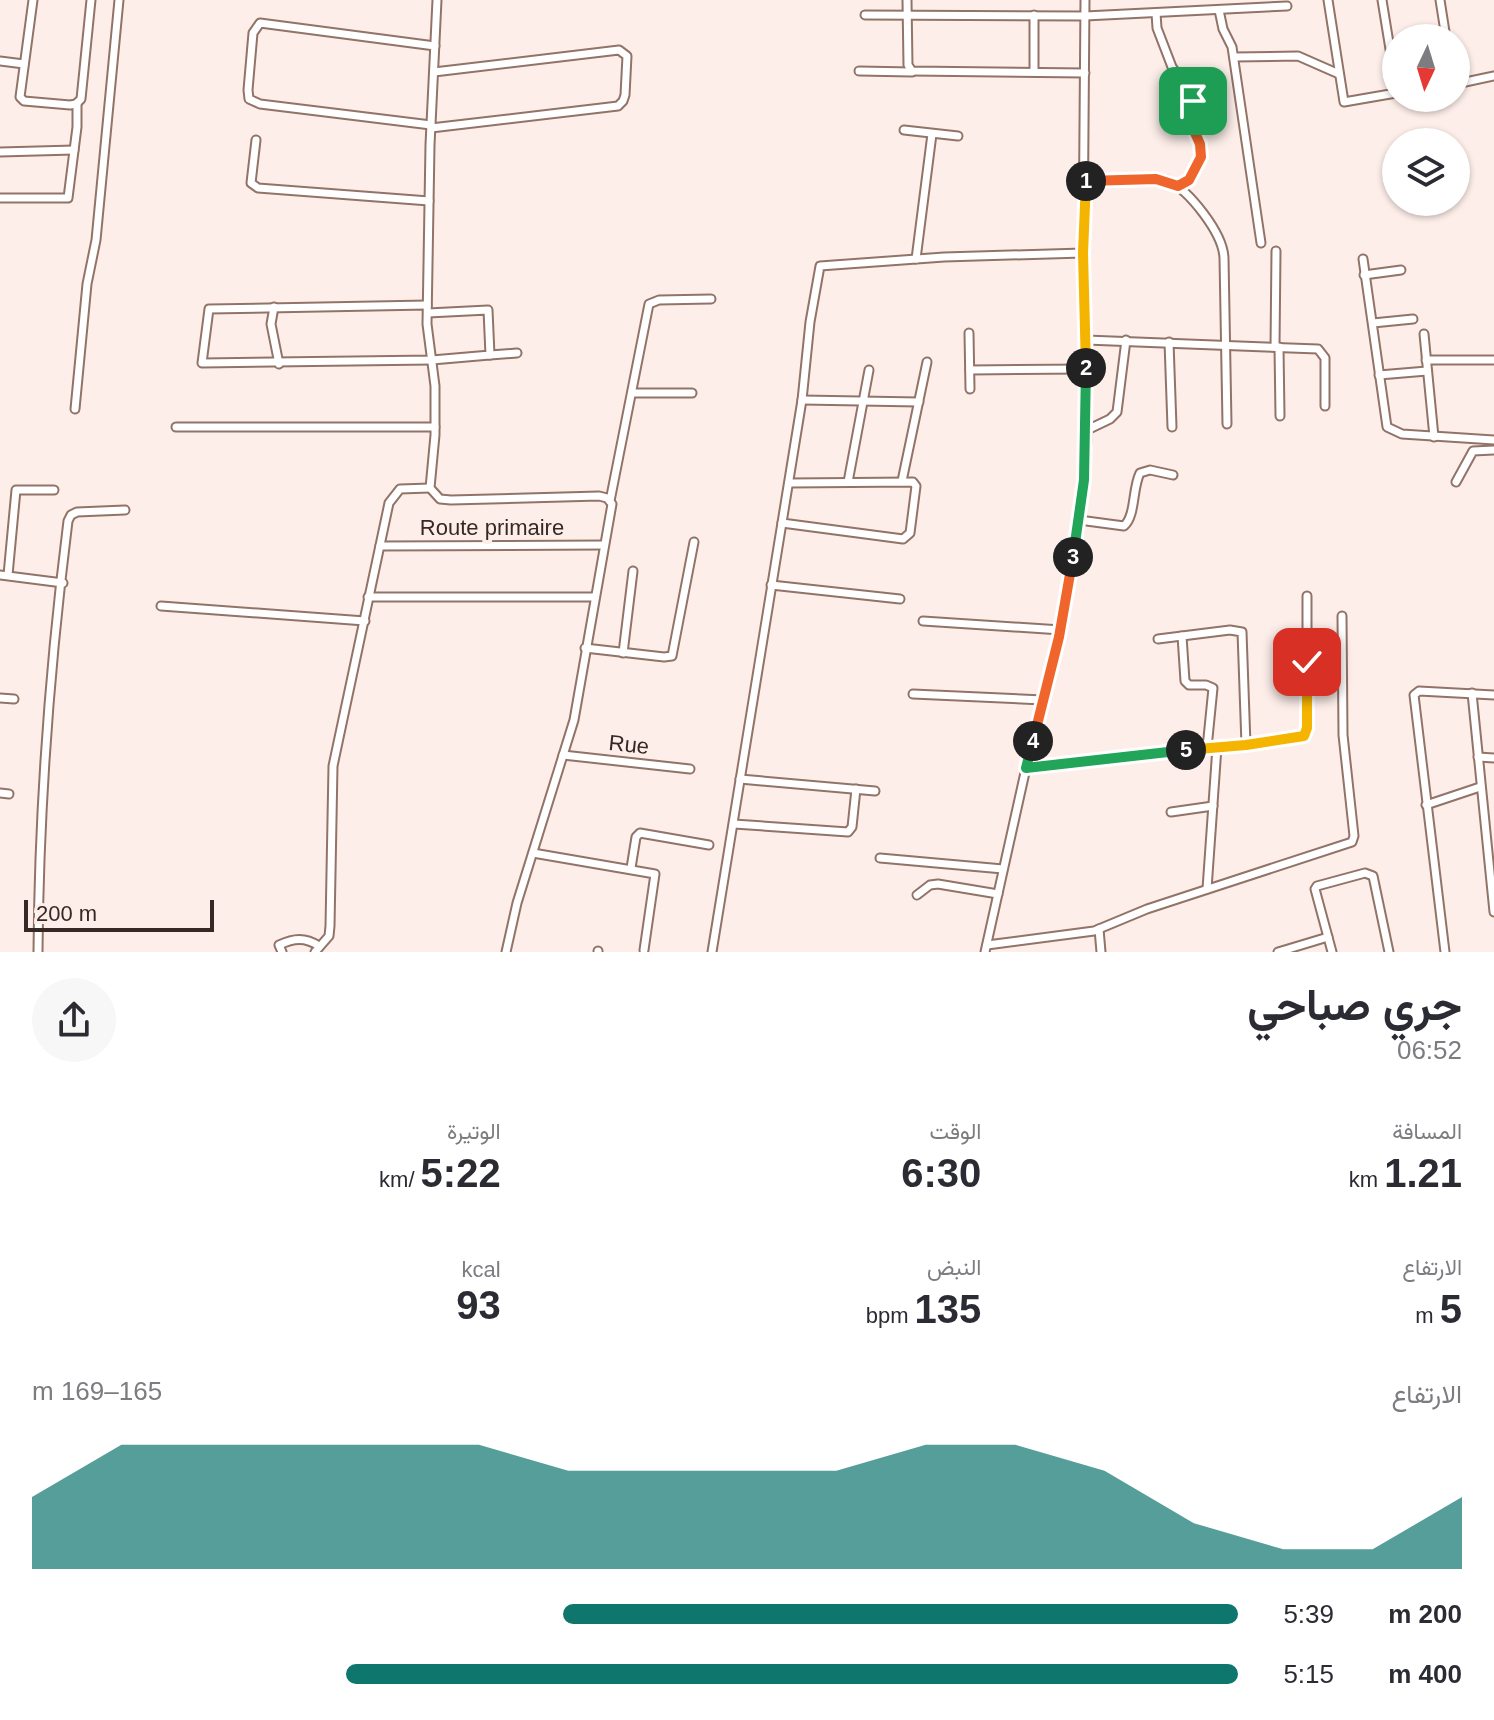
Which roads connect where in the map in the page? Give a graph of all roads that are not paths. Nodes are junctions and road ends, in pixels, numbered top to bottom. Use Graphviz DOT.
graph roads {
  1 [pos="33,0"];
  2 [pos="91,0"];
  3 [pos="119,0"];
  4 [pos="437,0"];
  5 [pos="907,0"];
  6 [pos="1085,0"];
  7 [pos="1328,0"];
  8 [pos="1382,0"];
  9 [pos="1440,0"];
  10 [pos="1287,6"];
  11 [pos="1219,10"];
  12 [pos="1156,13"];
  13 [pos="865,15"];
  14 [pos="1034,15"];
  15 [pos="1085,16"];
  16 [pos="907,17"];
  17 [pos="1386,24"];
  18 [pos="1444,24"];
  19 [pos="435,46"];
  20 [pos="1234,57"];
  21 [pos="0,61"];
  22 [pos="24,64"];
  23 [pos="859,71"];
  24 [pos="434,72"];
  25 [pos="918,72"];
  26 [pos="1034,72"];
  27 [pos="1085,73"];
  28 [pos="1339,74"];
  29 [pos="1494,76"];
  30 [pos="1470,81"];
  31 [pos="1382,95"];
  32 [pos="77,103"];
  33 [pos="431,126"];
  34 [pos="904,130"];
  35 [pos="932,134"];
  36 [pos="958,136"];
  37 [pos="256,140"];
  38 [pos="74,150"];
  39 [pos="0,152"];
  40 [pos="1084,181"];
  41 [pos="1178,186"];
  42 [pos="0,198"];
  43 [pos="429,201"];
  44 [pos="1261,243"];
  45 [pos="1276,251"];
  46 [pos="1083,253"];
  47 [pos="916,259"];
  48 [pos="1363,259"];
  49 [pos="1401,270"];
  50 [pos="1364,275"];
  51 [pos="711,299"];
  52 [pos="274,307"];
  53 [pos="428,309"];
  54 [pos="1413,319"];
  55 [pos="1373,323"];
  56 [pos="969,333"];
  57 [pos="1424,334"];
  58 [pos="1086,340"];
  59 [pos="1126,340"];
  60 [pos="1169,342"];
  61 [pos="1227,345"];
  62 [pos="1277,347"];
  63 [pos="517,353"];
  64 [pos="490,355"];
  65 [pos="432,360"];
  66 [pos="1426,360"];
  67 [pos="1494,360"];
  68 [pos="927,362"];
  69 [pos="279,364"];
  70 [pos="1086,369"];
  71 [pos="869,370"];
  72 [pos="970,370"];
  73 [pos="1427,371"];
  74 [pos="1379,375"];
  75 [pos="970,389"];
  76 [pos="633,393"];
  77 [pos="692,393"];
  78 [pos="802,400"];
  79 [pos="864,401"];
  80 [pos="919,402"];
  81 [pos="1325,406"];
  82 [pos="75,409"];
  83 [pos="1280,416"];
  84 [pos="1227,424"];
  85 [pos="176,427"];
  86 [pos="435,427"];
  87 [pos="1172,427"];
  88 [pos="1087,430"];
  89 [pos="1434,437"];
  90 [pos="1494,440"];
  91 [pos="1494,450"];
  92 [pos="1173,475"];
  93 [pos="902,481"];
  94 [pos="848,482"];
  95 [pos="1456,482"];
  96 [pos="789,483"];
  97 [pos="430,488"];
  98 [pos="54,490"];
  99 [pos="610,501"];
  100 [pos="125,510"];
  101 [pos="1079,520"];
  102 [pos="782,523"];
  103 [pos="694,542"];
  104 [pos="604,545"];
  105 [pos="380,546"];
  106 [pos="633,571"];
  107 [pos="4,575"];
  108 [pos="63,583"];
  109 [pos="771,585"];
  110 [pos="1307,596"];
  111 [pos="368,597"];
  112 [pos="595,597"];
  113 [pos="900,599"];
  114 [pos="161,606"];
  115 [pos="1342,616"];
  116 [pos="365,621"];
  117 [pos="923,621"];
  118 [pos="1061,630"];
  119 [pos="1182,636"];
  120 [pos="1158,639"];
  121 [pos="585,648"];
  122 [pos="623,653"];
  123 [pos="1472,693"];
  124 [pos="913,694"];
  125 [pos="1494,695"];
  126 [pos="0,698"];
  127 [pos="14,699"];
  128 [pos="1043,700"];
  129 [pos="1246,745"];
  130 [pos="1217,747"];
  131 [pos="1207,748"];
  132 [pos="563,755"];
  133 [pos="1478,757"];
  134 [pos="1494,758"];
  135 [pos="1026,768"];
  136 [pos="690,769"];
  137 [pos="740,779"];
  138 [pos="1480,787"];
  139 [pos="856,789"];
  140 [pos="875,791"];
  141 [pos="1426,805"];
  142 [pos="1213,806"];
  143 [pos="1171,812"];
  144 [pos="734,824"];
  145 [pos="709,845"];
  146 [pos="533,853"];
  147 [pos="880,858"];
  148 [pos="631,868"];
  149 [pos="1003,869"];
  150 [pos="1207,889"];
  151 [pos="998,894"];
  152 [pos="917,895"];
  153 [pos="1494,912"];
  154 [pos="1099,929"];
  155 [pos="1328,937"];
  156 [pos="986,948"];
  157 [pos="317,949"];
  158 [pos="644,950"];
  159 [pos="38,952"];
  160 [pos="282,952"];
  161 [pos="506,952"];
  162 [pos="712,952"];
  163 [pos="1101,952"];
  164 [pos="1278,952"];
  165 [pos="1332,952"];
  166 [pos="1389,952"];
  167 [pos="1445,952"];
  1 -- 22 [label="street"];
  2 -- 32 [label="street"];
  3 -- 82 [label="street"];
  4 -- 19 [label="street"];
  5 -- 16 [label="street"];
  6 -- 15 [label="street"];
  7 -- 28 [label="street"];
  8 -- 17 [label="street"];
  9 -- 18 [label="street"];
  10 -- 11 [label="street"];
  11 -- 12 [label="street"];
  11 -- 20 [label="street"];
  12 -- 15 [label="street"];
  12 -- 41 [label="street"];
  13 -- 16 [label="street"];
  14 -- 15 [label="street"];
  14 -- 16 [label="street"];
  14 -- 26 [label="street"];
  15 -- 27 [label="street"];
  16 -- 25 [label="street"];
  19 -- 24 [label="street"];
  19 -- 33 [label="street"];
  20 -- 28 [label="street"];
  20 -- 44 [label="street"];
  21 -- 22 [label="street"];
  22 -- 32 [label="street"];
  23 -- 25 [label="street"];
  24 -- 33 [label="street"];
  24 -- 33 [label="street"];
  25 -- 26 [label="street"];
  26 -- 27 [label="street"];
  27 -- 40 [label="street"];
  28 -- 31 [label="street"];
  29 -- 30 [label="street"];
  32 -- 38 [label="street"];
  33 -- 43 [label="street"];
  34 -- 35 [label="street"];
  35 -- 36 [label="street"];
  35 -- 47 [label="street"];
  37 -- 43 [label="street"];
  38 -- 39 [label="street"];
  38 -- 42 [label="street"];
  40 -- 41 [label="street"];
  40 -- 46 [label="street"];
  41 -- 61 [label="street"];
  43 -- 53 [label="street"];
  45 -- 62 [label="street"];
  46 -- 47 [label="street"];
  46 -- 58 [label="street"];
  47 -- 78 [label="street"];
  48 -- 50 [label="street"];
  49 -- 50 [label="street"];
  50 -- 55 [label="street"];
  51 -- 76 [label="street"];
  52 -- 53 [label="street"];
  52 -- 69 [label="street"];
  52 -- 69 [label="street"];
  53 -- 64 [label="street"];
  53 -- 65 [label="street"];
  54 -- 55 [label="street"];
  55 -- 74 [label="street"];
  56 -- 72 [label="street"];
  57 -- 66 [label="street"];
  58 -- 59 [label="street"];
  58 -- 70 [label="street"];
  59 -- 60 [label="street"];
  59 -- 88 [label="street"];
  60 -- 61 [label="street"];
  60 -- 87 [label="street"];
  61 -- 62 [label="street"];
  61 -- 84 [label="street"];
  62 -- 81 [label="street"];
  62 -- 83 [label="street"];
  63 -- 64 [label="street"];
  64 -- 65 [label="street"];
  65 -- 69 [label="street"];
  65 -- 86 [label="street"];
  66 -- 67 [label="street"];
  66 -- 73 [label="street"];
  68 -- 80 [label="street"];
  70 -- 72 [label="street"];
  70 -- 88 [label="street"];
  71 -- 79 [label="street"];
  72 -- 75 [label="street"];
  73 -- 74 [label="street"];
  73 -- 89 [label="street"];
  74 -- 89 [label="street"];
  76 -- 77 [label="street"];
  76 -- 99 [label="street"];
  78 -- 79 [label="street"];
  78 -- 96 [label="street"];
  79 -- 80 [label="street"];
  79 -- 94 [label="street"];
  80 -- 93 [label="street"];
  85 -- 86 [label="street"];
  86 -- 97 [label="street"];
  88 -- 101 [label="street"];
  89 -- 90 [label="street"];
  91 -- 95 [label="street"];
  92 -- 101 [label="street"];
  93 -- 94 [label="street"];
  93 -- 102 [label="street"];
  94 -- 96 [label="street"];
  96 -- 102 [label="street"];
  97 -- 99 [label="street"];
  97 -- 105 [label="street"];
  98 -- 107 [label="street"];
  99 -- 104 [label="street"];
  100 -- 108 [label="street"];
  101 -- 118 [label="street"];
  102 -- 109 [label="street"];
  103 -- 122 [label="street"];
  104 -- 105 [label="street, Route primaire"];
  104 -- 112 [label="street"];
  105 -- 111 [label="street"];
  106 -- 122 [label="street"];
  107 -- 108 [label="street"];
  108 -- 159 [label="street"];
  109 -- 113 [label="street"];
  109 -- 137 [label="street"];
  110 -- 129 [label="street"];
  111 -- 112 [label="street"];
  111 -- 116 [label="street"];
  112 -- 121 [label="street"];
  114 -- 116 [label="street"];
  115 -- 150 [label="street"];
  116 -- 157 [label="street"];
  117 -- 118 [label="street"];
  118 -- 128 [label="street"];
  119 -- 120 [label="street"];
  119 -- 129 [label="street"];
  119 -- 131 [label="street"];
  121 -- 122 [label="street"];
  121 -- 132 [label="street"];
  123 -- 125 [label="street"];
  123 -- 133 [label="street"];
  123 -- 141 [label="street"];
  124 -- 128 [label="street"];
  126 -- 127 [label="street"];
  128 -- 135 [label="street"];
  129 -- 130 [label="street"];
  130 -- 131 [label="street"];
  130 -- 142 [label="street"];
  131 -- 135 [label="street"];
  132 -- 136 [label="street, Rue"];
  132 -- 146 [label="street"];
  133 -- 134 [label="street"];
  133 -- 138 [label="street"];
  135 -- 149 [label="street"];
  137 -- 139 [label="street"];
  137 -- 144 [label="street"];
  138 -- 141 [label="street"];
  138 -- 153 [label="street"];
  139 -- 140 [label="street"];
  139 -- 144 [label="street"];
  141 -- 167 [label="street"];
  142 -- 143 [label="street"];
  142 -- 150 [label="street"];
  144 -- 162 [label="street"];
  145 -- 148 [label="street"];
  146 -- 148 [label="street"];
  146 -- 161 [label="street"];
  147 -- 149 [label="street"];
  148 -- 158 [label="street"];
  149 -- 151 [label="street"];
  150 -- 154 [label="street"];
  151 -- 152 [label="street"];
  151 -- 156 [label="street"];
  154 -- 156 [label="street"];
  154 -- 163 [label="street"];
  155 -- 164 [label="street"];
  155 -- 165 [label="street"];
  155 -- 166 [label="street"];
  157 -- 160 [label="street"];
}
